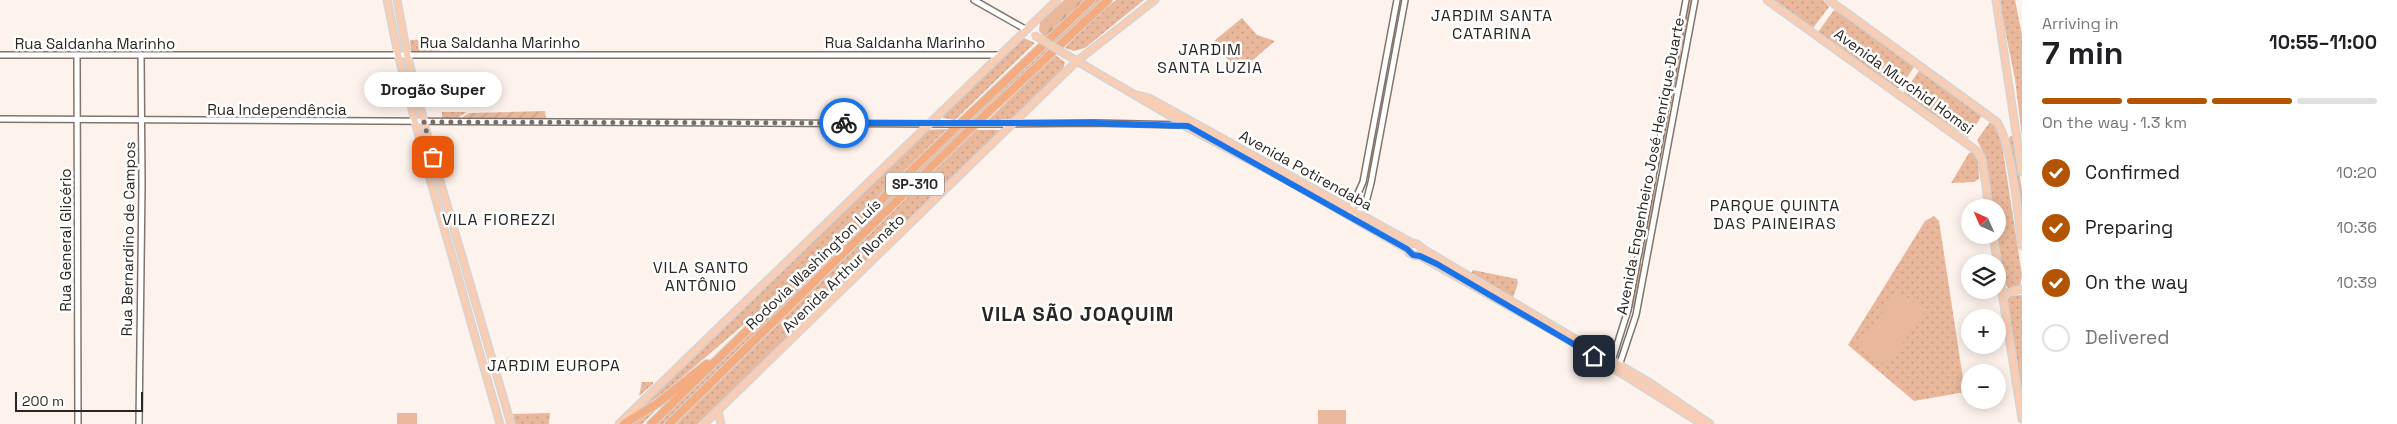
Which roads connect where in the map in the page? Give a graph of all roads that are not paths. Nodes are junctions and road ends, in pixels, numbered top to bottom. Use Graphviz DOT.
graph roads {
  1 [pos="387,0"];
  2 [pos="397,0"];
  3 [pos="974,0"];
  4 [pos="1057,0"];
  5 [pos="1091,0"];
  6 [pos="1108,0"];
  7 [pos="1155,0"];
  8 [pos="1397,0"];
  9 [pos="1405,0"];
  10 [pos="1686,0"];
  11 [pos="1695,0"];
  12 [pos="1767,0"];
  13 [pos="1829,0"];
  14 [pos="1996,0"];
  15 [pos="1026,29"];
  16 [pos="398,54"];
  17 [pos="407,54"];
  18 [pos="77,55"];
  19 [pos="141,55"];
  20 [pos="1000,55"];
  21 [pos="0,56"];
  22 [pos="1077,61"];
  23 [pos="0,120"];
  24 [pos="77,120"];
  25 [pos="142,120"];
  26 [pos="416,121"];
  27 [pos="424,122"];
  28 [pos="1186,123"];
  29 [pos="928,124"];
  30 [pos="1014,124"];
  31 [pos="2015,128"];
  32 [pos="2002,130"];
  33 [pos="2022,172"];
  34 [pos="1988,199"];
  35 [pos="1352,214"];
  36 [pos="1412,243"];
  37 [pos="2022,246"];
  38 [pos="1407,249"];
  39 [pos="1423,249"];
  40 [pos="1420,256"];
  41 [pos="2022,289"];
  42 [pos="2006,293"];
  43 [pos="2003,299"];
  44 [pos="1623,327"];
  45 [pos="1631,330"];
  46 [pos="731,348"];
  47 [pos="1611,363"];
  48 [pos="1619,368"];
  49 [pos="1648,385"];
  50 [pos="718,410"];
  51 [pos="2022,419"];
  52 [pos="712,421"];
  53 [pos="78,424"];
  54 [pos="139,424"];
  55 [pos="500,424"];
  56 [pos="511,424"];
  57 [pos="619,424"];
  58 [pos="624,424"];
  59 [pos="651,424"];
  60 [pos="669,424"];
  61 [pos="704,424"];
  62 [pos="721,424"];
  63 [pos="1702,424"];
  64 [pos="1710,424"];
  1 -- 16 [label="main road"];
  2 -- 17 [label="main road"];
  3 -- 15 [label="street"];
  4 -- 15 [label="main road"];
  5 -- 46 [label="highway, Rodovia Washington Luís / SP-310"];
  6 -- 60 [label="highway, Rodovia Washington Luís / SP-310"];
  7 -- 22 [label="main road, Avenida Arthur Nonato"];
  8 -- 35 [label="street"];
  9 -- 35 [label="street"];
  10 -- 44 [label="street, Avenida Engenheiro José Henrique Duarte"];
  11 -- 45 [label="street, Avenida Engenheiro José Henrique Duarte"];
  12 -- 34 [label="main road, Avenida Murchid Homsi"];
  13 -- 32 [label="main road, Avenida Murchid Homsi"];
  14 -- 31 [label="main road"];
  15 -- 20 [label="main road"];
  15 -- 22 [label="main road, Avenida Potirendaba, bridge"];
  16 -- 17 [label="street, Rua Saldanha Marinho"];
  16 -- 19 [label="street, Rua Saldanha Marinho"];
  16 -- 26 [label="main road"];
  17 -- 20 [label="street, Rua Saldanha Marinho"];
  17 -- 27 [label="main road"];
  18 -- 19 [label="street, Rua Saldanha Marinho"];
  18 -- 21 [label="street, Rua Saldanha Marinho"];
  18 -- 24 [label="street, Rua General Glicério"];
  19 -- 25 [label="street, Rua Bernardino de Campos"];
  20 -- 29 [label="main road"];
  22 -- 28 [label="main road, Avenida Potirendaba"];
  22 -- 30 [label="main road, Avenida Arthur Nonato"];
  23 -- 24 [label="street, Rua Independência"];
  24 -- 25 [label="street, Rua Independência"];
  24 -- 53 [label="street, Rua General Glicério"];
  25 -- 26 [label="street, Rua Independência"];
  25 -- 54 [label="street, Rua Bernardino de Campos"];
  26 -- 27 [label="street, Rua Independência"];
  26 -- 55 [label="main road"];
  27 -- 29 [label="street, Rua Independência"];
  27 -- 56 [label="main road"];
  28 -- 30 [label="street, Rua Independência"];
  28 -- 35 [label="main road, Avenida Potirendaba"];
  29 -- 30 [label="street, Rua Independência, bridge"];
  29 -- 57 [label="main road"];
  30 -- 50 [label="main road, Avenida Arthur Nonato"];
  31 -- 32 [label="main road"];
  31 -- 33 [label="main road"];
  32 -- 37 [label="main road"];
  35 -- 36 [label="main road, Avenida Potirendaba"];
  35 -- 38 [label="main road, Avenida Potirendaba"];
  36 -- 38 [label="main road"];
  36 -- 39 [label="main road, Avenida Potirendaba"];
  38 -- 40 [label="main road, Avenida Potirendaba"];
  39 -- 40 [label="main road"];
  39 -- 47 [label="main road"];
  40 -- 47 [label="main road"];
  41 -- 42 [label="main road"];
  43 -- 51 [label="main road"];
  44 -- 45 [label="street"];
  44 -- 47 [label="street, Avenida Engenheiro José Henrique Duarte"];
  45 -- 48 [label="street, Avenida Engenheiro José Henrique Duarte"];
  46 -- 58 [label="highway"];
  46 -- 59 [label="highway, Rodovia Washington Luís / SP-310"];
  47 -- 48 [label="main road"];
  48 -- 49 [label="main road"];
  49 -- 63 [label="main road"];
  49 -- 64 [label="main road"];
  50 -- 52 [label="main road, Avenida Arthur Nonato"];
  50 -- 62 [label="main road"];
  52 -- 61 [label="main road, Avenida Arthur Nonato"];
}
